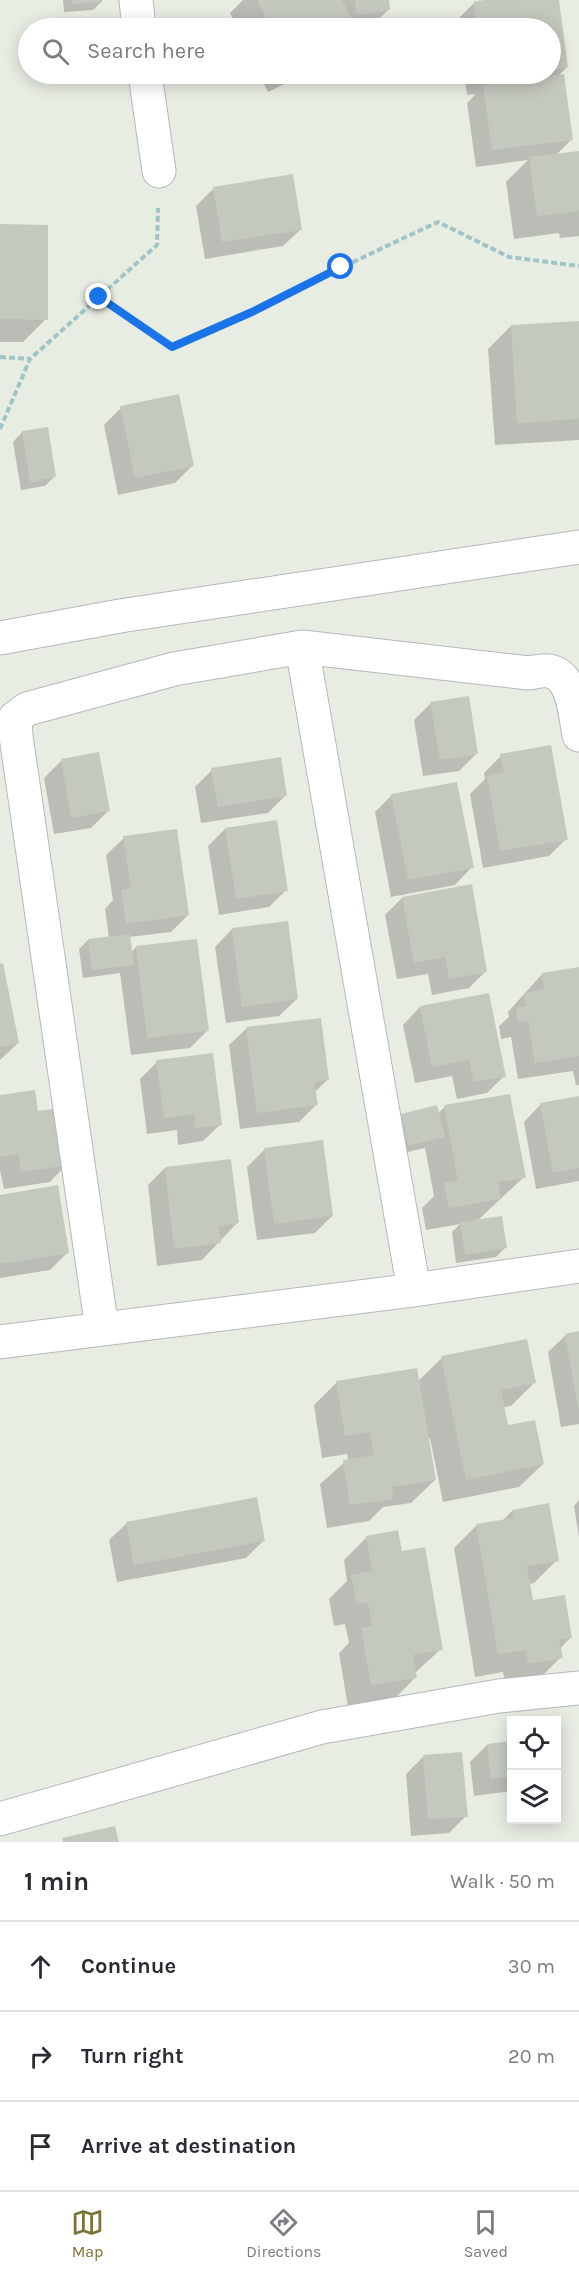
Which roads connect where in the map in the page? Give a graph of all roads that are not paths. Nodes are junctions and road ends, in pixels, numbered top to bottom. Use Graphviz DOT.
graph roads {
  1 [pos="135,0"];
  2 [pos="138,18"];
  3 [pos="146,84"];
  4 [pos="159,171"];
  5 [pos="579,547"];
  6 [pos="0,638"];
  7 [pos="302,647"];
  8 [pos="8,718"];
  9 [pos="579,735"];
  10 [pos="579,1266"];
  11 [pos="414,1290"];
  12 [pos="102,1329"];
  13 [pos="0,1342"];
  14 [pos="579,1688"];
  15 [pos="0,1819"];
  1 -- 2 [label="street"];
  3 -- 4 [label="street"];
  5 -- 6 [label="street"];
  7 -- 8 [label="street"];
  7 -- 9 [label="street"];
  7 -- 11 [label="street"];
  8 -- 12 [label="street"];
  10 -- 11 [label="street"];
  11 -- 12 [label="street"];
  12 -- 13 [label="street"];
  14 -- 15 [label="street"];
}
